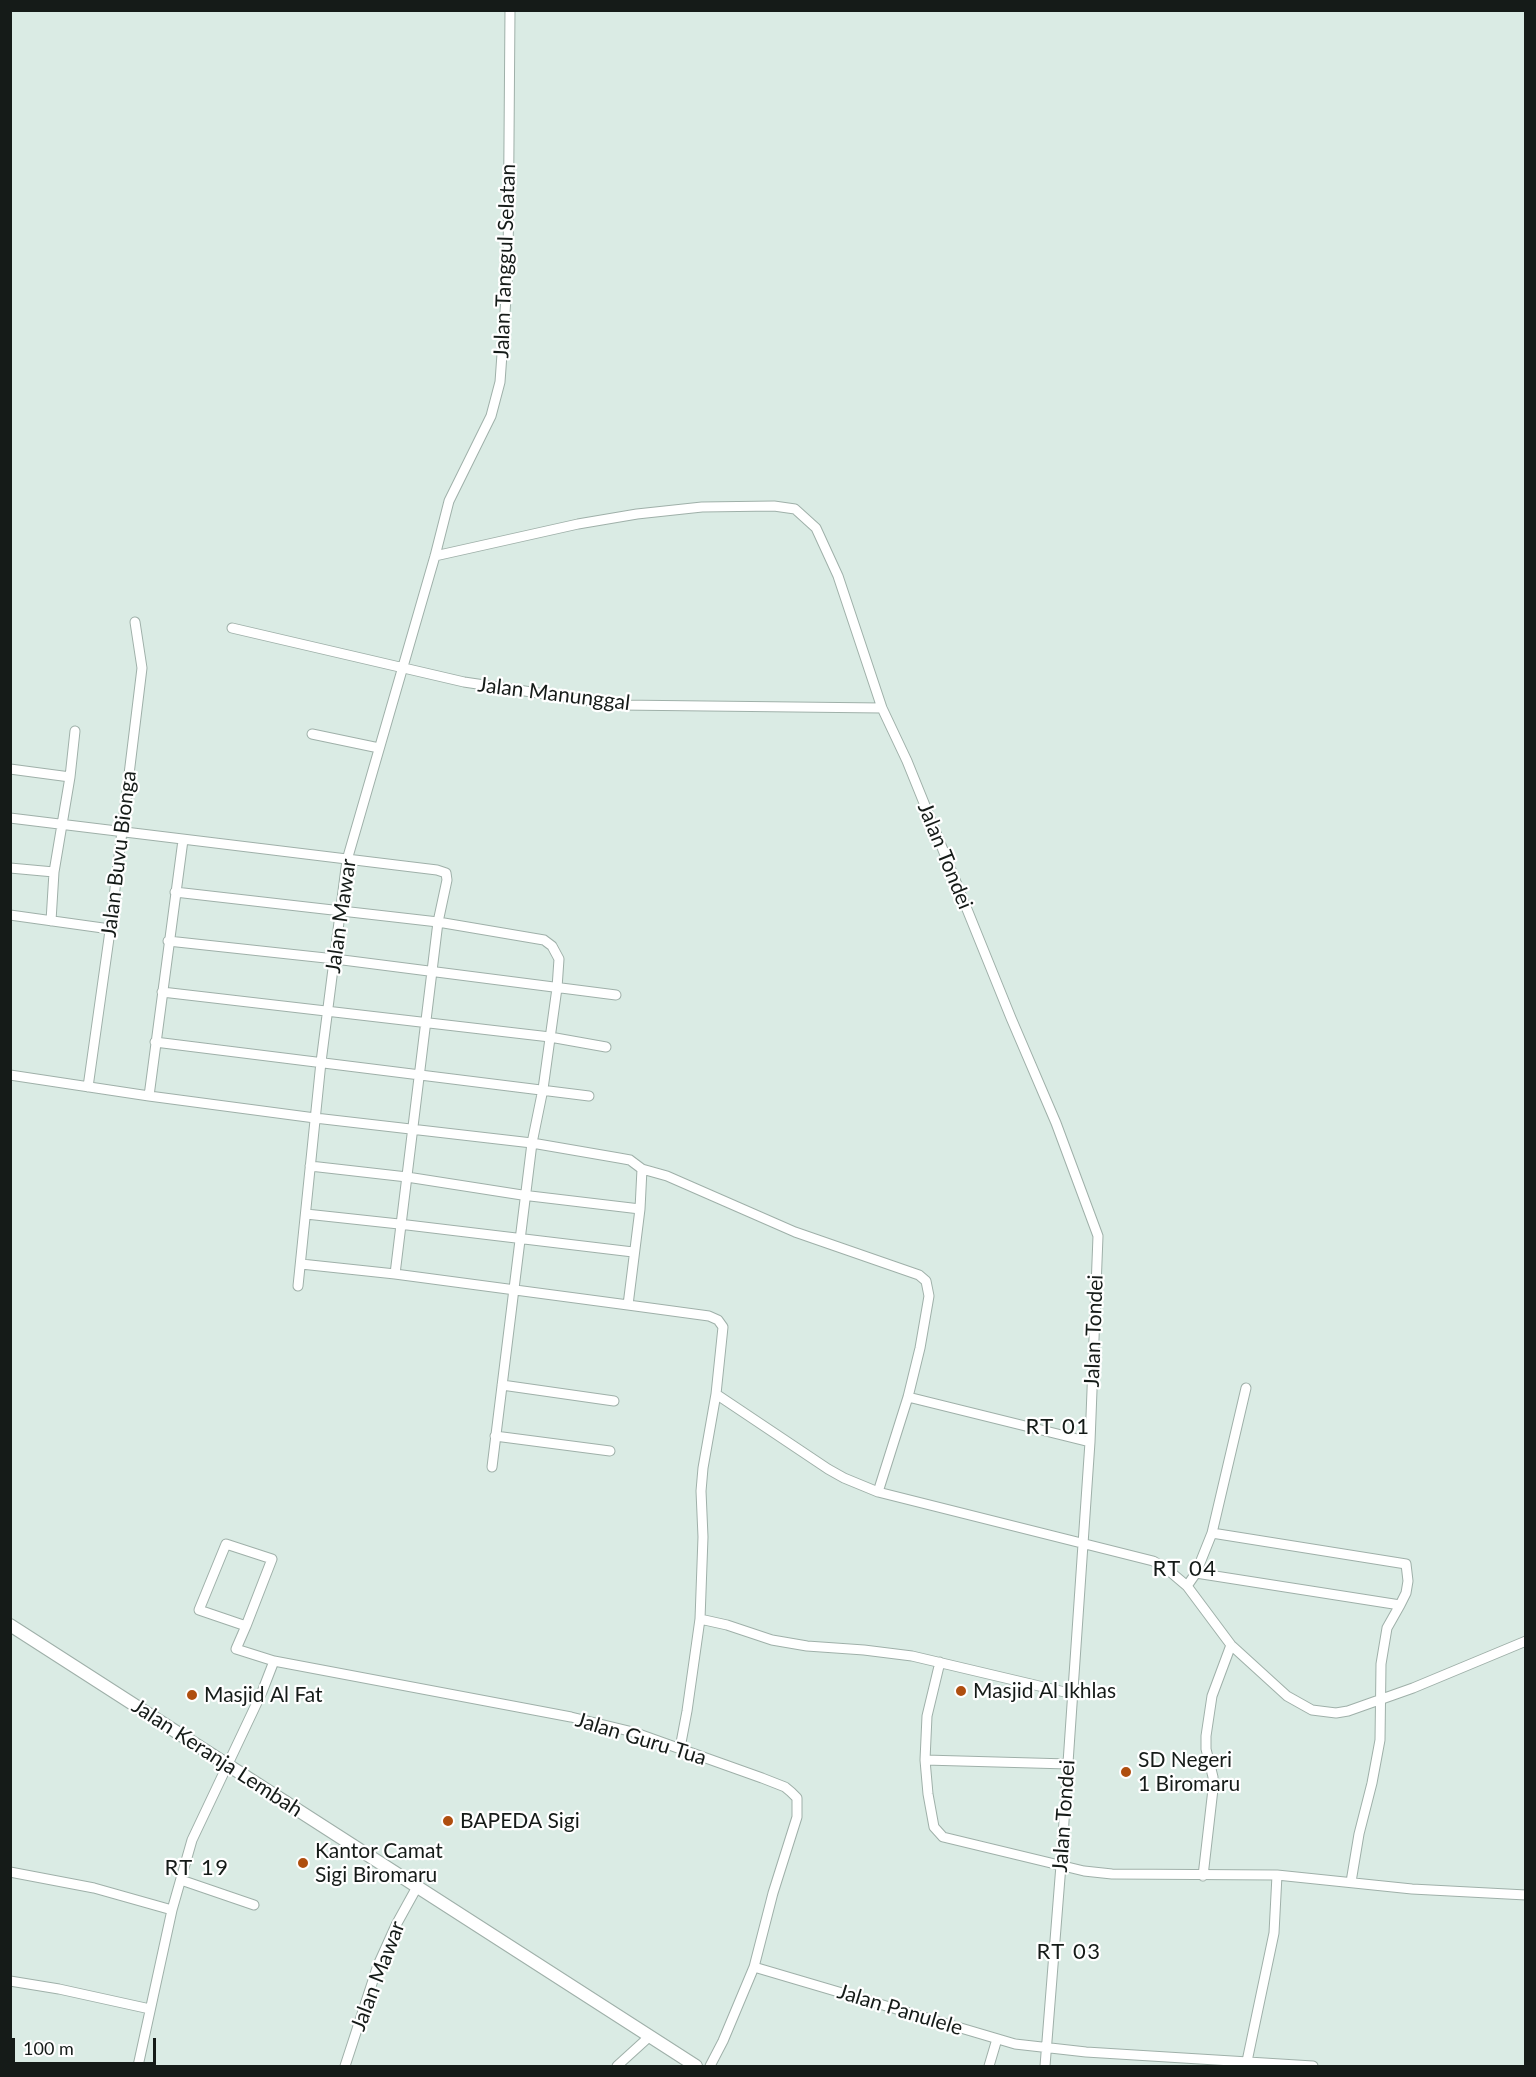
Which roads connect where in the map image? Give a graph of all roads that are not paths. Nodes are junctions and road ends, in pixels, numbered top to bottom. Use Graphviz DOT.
graph roads {
  1 [pos="510,10"];
  2 [pos="435,556"];
  3 [pos="135,622"];
  4 [pos="232,628"];
  5 [pos="402,666"];
  6 [pos="882,708"];
  7 [pos="75,731"];
  8 [pos="312,734"];
  9 [pos="379,748"];
  10 [pos="10,769"];
  11 [pos="70,777"];
  12 [pos="10,818"];
  13 [pos="63,825"];
  14 [pos="121,833"];
  15 [pos="183,840"];
  16 [pos="347,860"];
  17 [pos="10,868"];
  18 [pos="54,872"];
  19 [pos="175,892"];
  20 [pos="340,911"];
  21 [pos="10,915"];
  22 [pos="51,921"];
  23 [pos="438,922"];
  24 [pos="110,929"];
  25 [pos="168,941"];
  26 [pos="335,959"];
  27 [pos="433,972"];
  28 [pos="557,988"];
  29 [pos="162,992"];
  30 [pos="616,995"];
  31 [pos="328,1011"];
  32 [pos="426,1022"];
  33 [pos="550,1037"];
  34 [pos="155,1042"];
  35 [pos="606,1047"];
  36 [pos="321,1062"];
  37 [pos="419,1074"];
  38 [pos="10,1075"];
  39 [pos="88,1087"];
  40 [pos="543,1089"];
  41 [pos="149,1096"];
  42 [pos="589,1096"];
  43 [pos="315,1118"];
  44 [pos="413,1130"];
  45 [pos="532,1143"];
  46 [pos="310,1166"];
  47 [pos="642,1169"];
  48 [pos="407,1177"];
  49 [pos="527,1195"];
  50 [pos="640,1209"];
  51 [pos="306,1214"];
  52 [pos="399,1224"];
  53 [pos="521,1239"];
  54 [pos="633,1252"];
  55 [pos="301,1264"];
  56 [pos="395,1274"];
  57 [pos="298,1286"];
  58 [pos="513,1290"];
  59 [pos="628,1305"];
  60 [pos="502,1385"];
  61 [pos="1246,1388"];
  62 [pos="716,1394"];
  63 [pos="908,1397"];
  64 [pos="615,1401"];
  65 [pos="495,1436"];
  66 [pos="1090,1442"];
  67 [pos="610,1451"];
  68 [pos="492,1467"];
  69 [pos="878,1492"];
  70 [pos="1212,1533"];
  71 [pos="1082,1543"];
  72 [pos="1196,1573"];
  73 [pos="1187,1586"];
  74 [pos="1401,1605"];
  75 [pos="700,1619"];
  76 [pos="10,1625"];
  77 [pos="246,1626"];
  78 [pos="1526,1641"];
  79 [pos="1231,1645"];
  80 [pos="274,1661"];
  81 [pos="940,1662"];
  82 [pos="1073,1694"];
  83 [pos="1379,1700"];
  84 [pos="680,1748"];
  85 [pos="925,1760"];
  86 [pos="1068,1764"];
  87 [pos="228,1765"];
  88 [pos="1061,1865"];
  89 [pos="10,1872"];
  90 [pos="1277,1875"];
  91 [pos="1203,1876"];
  92 [pos="181,1880"];
  93 [pos="1351,1882"];
  94 [pos="417,1887"];
  95 [pos="1526,1895"];
  96 [pos="254,1905"];
  97 [pos="172,1910"];
  98 [pos="754,1967"];
  99 [pos="10,1981"];
  100 [pos="150,2009"];
  101 [pos="650,2036"];
  102 [pos="997,2040"];
  103 [pos="1046,2048"];
  104 [pos="1247,2064"];
  105 [pos="138,2067"];
  106 [pos="345,2067"];
  107 [pos="617,2067"];
  108 [pos="696,2067"];
  109 [pos="710,2067"];
  110 [pos="989,2067"];
  111 [pos="1045,2067"];
  112 [pos="1313,2067"];
  1 -- 2 [label="street, Jalan Tanggul Selatan"];
  2 -- 5 [label="street, Jalan Mawar"];
  2 -- 6 [label="street, Jalan Tondei"];
  3 -- 14 [label="street, Jalan Buvu Bionga"];
  4 -- 5 [label="street, Jalan Manunggal"];
  5 -- 6 [label="street, Jalan Manunggal"];
  5 -- 9 [label="street, Jalan Mawar"];
  6 -- 66 [label="street, Jalan Tondei"];
  7 -- 11 [label="street"];
  8 -- 9 [label="street"];
  9 -- 16 [label="street, Jalan Mawar"];
  10 -- 11 [label="street"];
  11 -- 13 [label="street"];
  12 -- 13 [label="street"];
  13 -- 14 [label="street"];
  13 -- 18 [label="street"];
  14 -- 15 [label="street"];
  14 -- 24 [label="street, Jalan Buvu Bionga"];
  15 -- 16 [label="street"];
  15 -- 19 [label="street"];
  16 -- 20 [label="street, Jalan Mawar"];
  16 -- 23 [label="street"];
  17 -- 18 [label="street"];
  18 -- 22 [label="street"];
  19 -- 20 [label="street"];
  19 -- 25 [label="street"];
  20 -- 23 [label="street"];
  20 -- 26 [label="street, Jalan Mawar"];
  21 -- 22 [label="street"];
  22 -- 24 [label="street"];
  23 -- 27 [label="street"];
  23 -- 28 [label="street"];
  24 -- 39 [label="street, Jalan Buvu Bionga"];
  25 -- 26 [label="street"];
  25 -- 29 [label="street"];
  26 -- 27 [label="street"];
  26 -- 31 [label="street, Jalan Mawar"];
  27 -- 28 [label="street"];
  27 -- 32 [label="street"];
  28 -- 30 [label="street"];
  28 -- 33 [label="street"];
  29 -- 31 [label="street"];
  29 -- 34 [label="street"];
  31 -- 32 [label="street"];
  31 -- 36 [label="street, Jalan Mawar"];
  32 -- 33 [label="street"];
  32 -- 37 [label="street"];
  33 -- 35 [label="street"];
  33 -- 40 [label="street"];
  34 -- 36 [label="street"];
  34 -- 41 [label="street"];
  36 -- 37 [label="street"];
  36 -- 43 [label="street, Jalan Mawar"];
  37 -- 40 [label="street"];
  37 -- 44 [label="street"];
  38 -- 39 [label="street"];
  39 -- 41 [label="street"];
  40 -- 42 [label="street"];
  40 -- 45 [label="street"];
  41 -- 43 [label="street"];
  43 -- 44 [label="street"];
  43 -- 46 [label="street, Jalan Mawar"];
  44 -- 45 [label="street"];
  44 -- 48 [label="street"];
  45 -- 47 [label="street"];
  45 -- 49 [label="street"];
  46 -- 48 [label="street"];
  46 -- 51 [label="street, Jalan Mawar"];
  47 -- 50 [label="street"];
  47 -- 63 [label="street"];
  48 -- 49 [label="street"];
  48 -- 52 [label="street"];
  49 -- 50 [label="street"];
  49 -- 53 [label="street"];
  50 -- 54 [label="street"];
  51 -- 52 [label="street"];
  51 -- 55 [label="street, Jalan Mawar"];
  52 -- 53 [label="street"];
  52 -- 56 [label="street"];
  53 -- 54 [label="street"];
  53 -- 58 [label="street"];
  54 -- 59 [label="street"];
  55 -- 56 [label="street"];
  55 -- 57 [label="street, Jalan Mawar"];
  56 -- 58 [label="street"];
  58 -- 59 [label="street"];
  58 -- 60 [label="street"];
  59 -- 62 [label="street"];
  60 -- 64 [label="street"];
  60 -- 65 [label="street"];
  61 -- 70 [label="street"];
  62 -- 69 [label="street"];
  62 -- 75 [label="street"];
  63 -- 66 [label="street"];
  63 -- 69 [label="street"];
  65 -- 67 [label="street"];
  65 -- 68 [label="street"];
  66 -- 71 [label="street, Jalan Tondei"];
  69 -- 71 [label="street"];
  70 -- 72 [label="street"];
  70 -- 74 [label="street"];
  71 -- 73 [label="street"];
  71 -- 82 [label="street, Jalan Tondei"];
  72 -- 73 [label="street"];
  72 -- 74 [label="street"];
  73 -- 79 [label="street"];
  74 -- 83 [label="street"];
  75 -- 81 [label="street"];
  75 -- 84 [label="street"];
  76 -- 87 [label="main road, Jalan Keranja Lembah"];
  77 -- 77 [label="street"];
  77 -- 80 [label="street, Jalan Guru Tua"];
  78 -- 83 [label="street"];
  79 -- 83 [label="street"];
  79 -- 91 [label="street"];
  80 -- 84 [label="street, Jalan Guru Tua"];
  80 -- 87 [label="street"];
  81 -- 82 [label="street"];
  81 -- 85 [label="street"];
  82 -- 86 [label="street, Jalan Tondei"];
  83 -- 93 [label="street"];
  84 -- 98 [label="street, Jalan Guru Tua"];
  85 -- 86 [label="street"];
  85 -- 88 [label="street"];
  86 -- 88 [label="street, Jalan Tondei"];
  87 -- 92 [label="street"];
  87 -- 94 [label="main road, Jalan Keranja Lembah"];
  88 -- 91 [label="street"];
  88 -- 103 [label="street, Jalan Tondei"];
  89 -- 97 [label="street"];
  90 -- 91 [label="street"];
  90 -- 93 [label="street"];
  90 -- 104 [label="street"];
  92 -- 96 [label="street"];
  92 -- 97 [label="street"];
  93 -- 95 [label="street"];
  94 -- 101 [label="main road, Jalan Keranja Lembah"];
  94 -- 106 [label="street, Jalan Mawar"];
  97 -- 100 [label="street"];
  98 -- 102 [label="street, Jalan Panulele"];
  98 -- 109 [label="street, Jalan Guru Tua"];
  99 -- 100 [label="street"];
  100 -- 105 [label="street"];
  101 -- 107 [label="street"];
  101 -- 108 [label="main road, Jalan Keranja Lembah"];
  102 -- 103 [label="street, Jalan Panulele"];
  102 -- 110 [label="street"];
  103 -- 104 [label="street, Jalan Panulele"];
  103 -- 111 [label="street, Jalan Tondei"];
  104 -- 112 [label="street, Jalan Panulele"];
}
